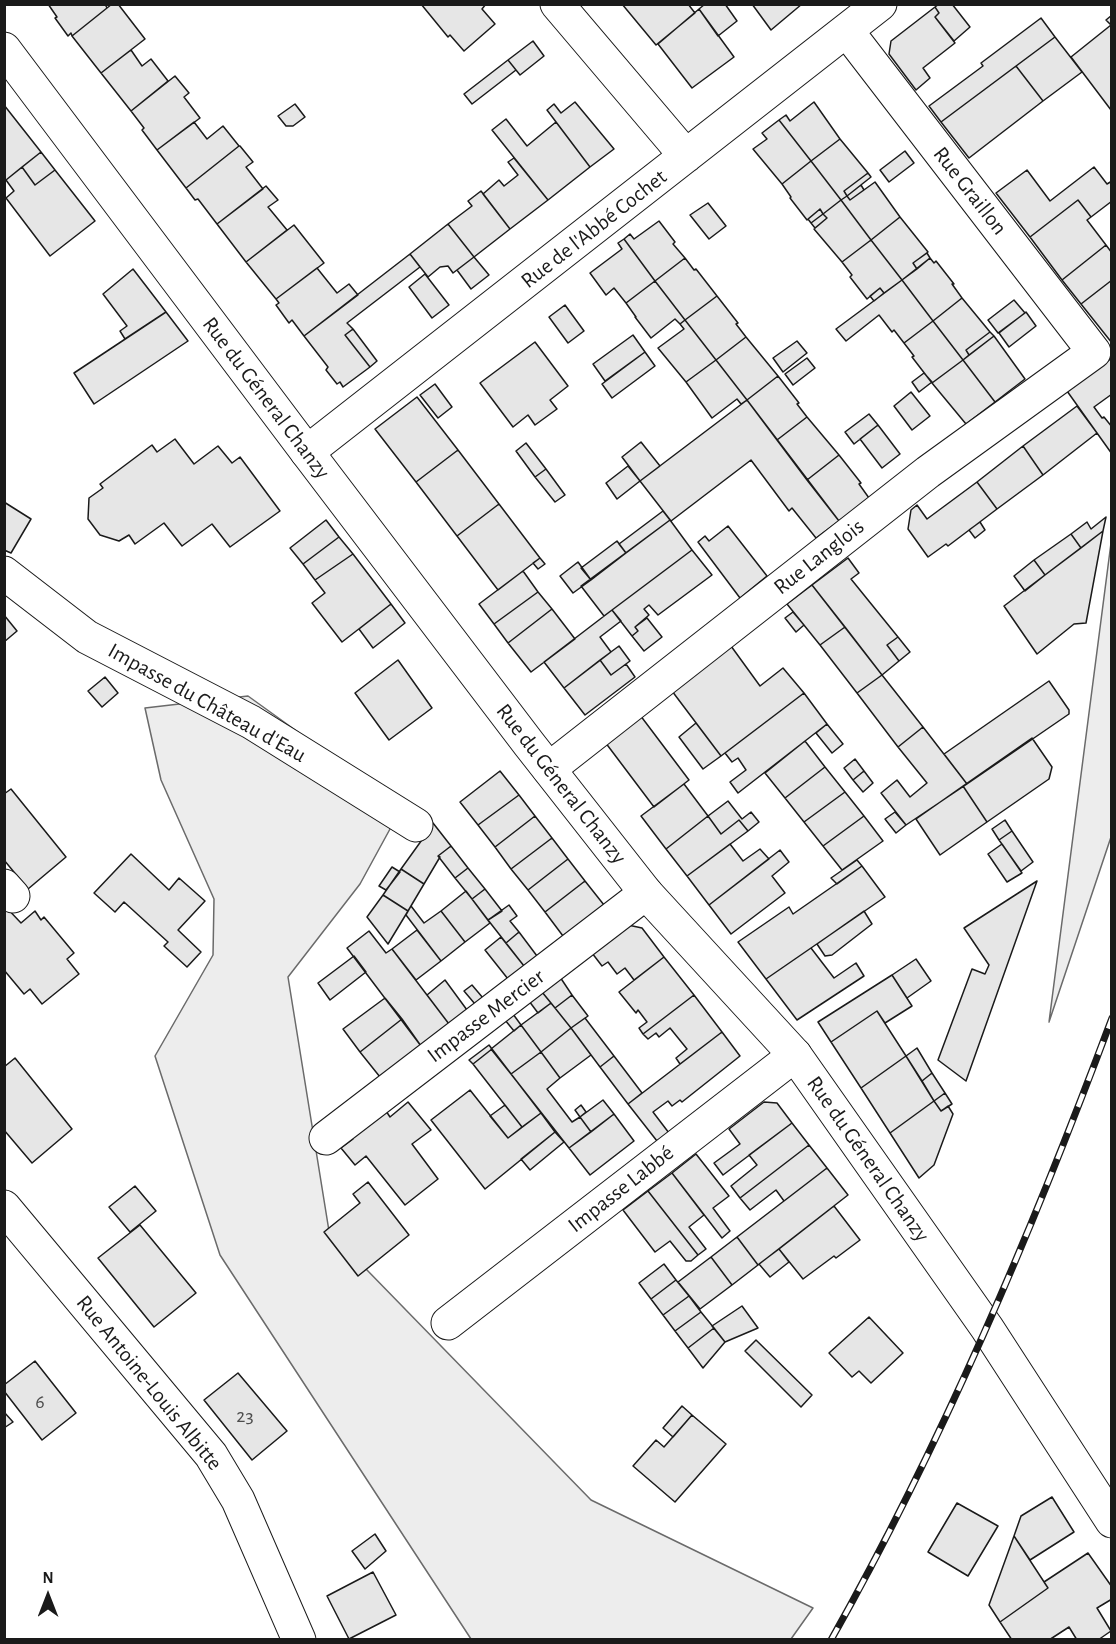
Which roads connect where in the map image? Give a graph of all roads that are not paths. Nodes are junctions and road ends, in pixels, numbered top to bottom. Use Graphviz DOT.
graph roads {
  1 [pos="557,4"];
  2 [pos="880,4"];
  3 [pos="847,31"];
  4 [pos="4,49"];
  5 [pos="686,156"];
  6 [pos="1094,352"];
  7 [pos="307,452"];
  8 [pos="4,573"];
  9 [pos="549,769"];
  10 [pos="416,825"];
  11 [pos="646,893"];
  12 [pos="795,1055"];
  13 [pos="326,1138"];
  14 [pos="4,1207"];
  15 [pos="448,1323"];
  16 [pos="1112,1521"];
  17 [pos="299,1640"];
  1 -- 5 [label="street"];
  2 -- 3 [label="street, Rue de l'Abbé Cochet"];
  3 -- 5 [label="street, Rue de l'Abbé Cochet"];
  3 -- 6 [label="street, Rue Graillon"];
  4 -- 7 [label="street, Rue du Géneral Chanzy"];
  5 -- 7 [label="street, Rue de l'Abbé Cochet"];
  6 -- 9 [label="street, Rue Langlois"];
  7 -- 9 [label="street, Rue du Géneral Chanzy"];
  8 -- 10 [label="street, Impasse du Château d'Eau"];
  9 -- 11 [label="street, Rue du Géneral Chanzy"];
  11 -- 12 [label="street, Rue du Géneral Chanzy"];
  11 -- 13 [label="street, Impasse Mercier"];
  12 -- 15 [label="street, Impasse Labbé"];
  12 -- 16 [label="street, Rue du Géneral Chanzy"];
  14 -- 17 [label="street, Rue Antoine-Louis Albitte"];
}
